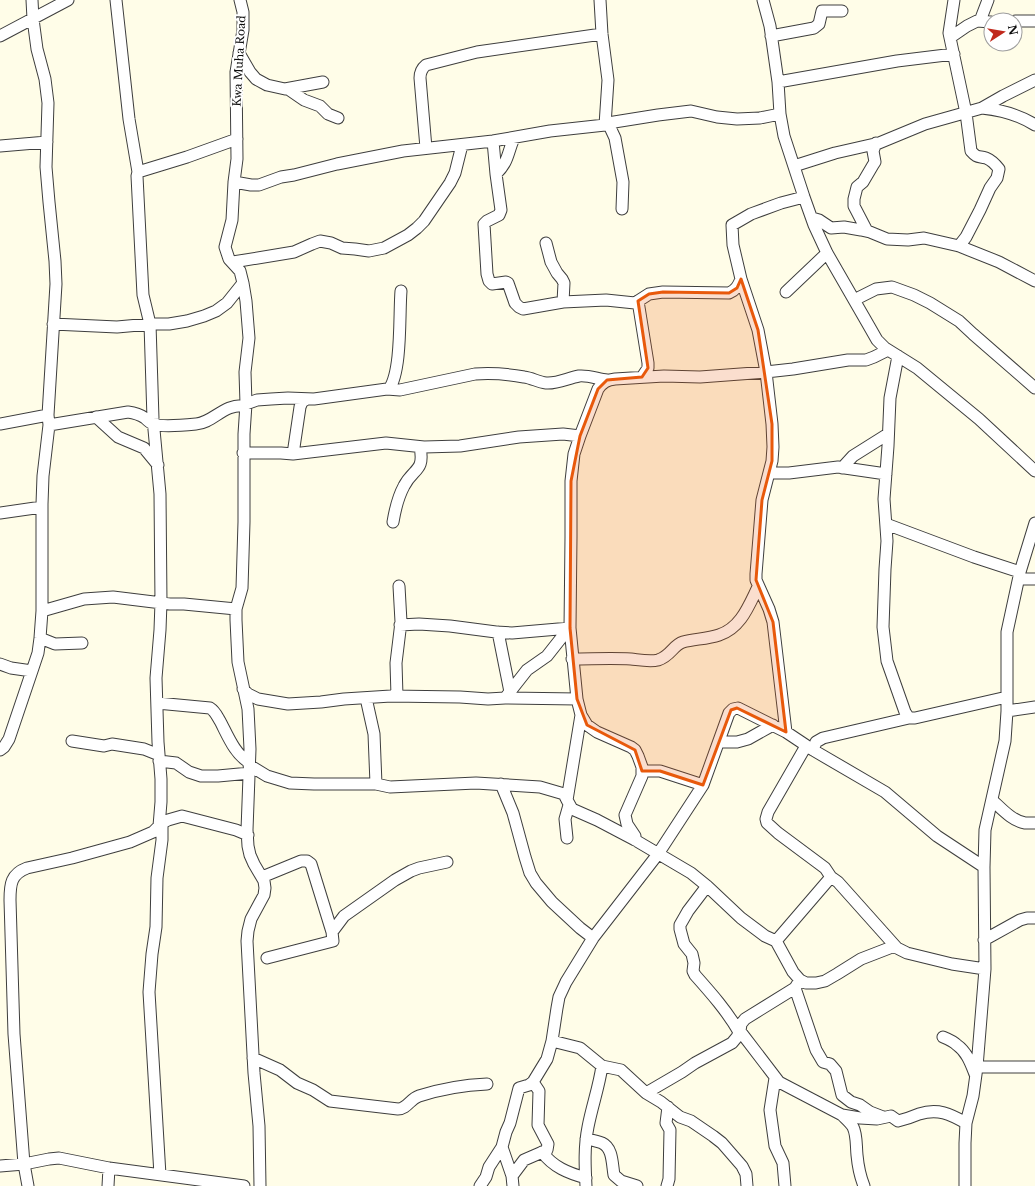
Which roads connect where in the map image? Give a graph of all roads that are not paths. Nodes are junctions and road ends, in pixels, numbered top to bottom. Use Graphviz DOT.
graph roads {
  1 [pos="32,0"];
  2 [pos="68,0"];
  3 [pos="116,0"];
  4 [pos="240,0"];
  5 [pos="600,0"];
  6 [pos="763,0"];
  7 [pos="954,0"];
  8 [pos="988,0"];
  9 [pos="842,12"];
  10 [pos="987,12"];
  11 [pos="33,19"];
  12 [pos="1023,21"];
  13 [pos="1035,21"];
  14 [pos="983,23"];
  15 [pos="602,34"];
  16 [pos="0,36"];
  17 [pos="771,36"];
  18 [pos="951,37"];
  19 [pos="238,53"];
  20 [pos="954,54"];
  21 [pos="1035,80"];
  22 [pos="323,82"];
  23 [pos="778,82"];
  24 [pos="288,89"];
  25 [pos="982,108"];
  26 [pos="966,113"];
  27 [pos="780,114"];
  28 [pos="338,118"];
  29 [pos="606,124"];
  30 [pos="1035,125"];
  31 [pos="514,138"];
  32 [pos="48,142"];
  33 [pos="237,142"];
  34 [pos="493,142"];
  35 [pos="876,143"];
  36 [pos="462,145"];
  37 [pos="0,146"];
  38 [pos="426,148"];
  39 [pos="794,166"];
  40 [pos="138,172"];
  41 [pos="496,174"];
  42 [pos="234,182"];
  43 [pos="804,197"];
  44 [pos="622,209"];
  45 [pos="812,218"];
  46 [pos="867,231"];
  47 [pos="546,243"];
  48 [pos="959,246"];
  49 [pos="827,253"];
  50 [pos="232,262"];
  51 [pos="1033,278"];
  52 [pos="740,279"];
  53 [pos="243,283"];
  54 [pos="401,291"];
  55 [pos="786,292"];
  56 [pos="854,300"];
  57 [pos="638,301"];
  58 [pos="563,302"];
  59 [pos="53,324"];
  60 [pos="150,324"];
  61 [pos="888,350"];
  62 [pos="898,356"];
  63 [pos="766,372"];
  64 [pos="642,377"];
  65 [pos="607,380"];
  66 [pos="1035,388"];
  67 [pos="390,389"];
  68 [pos="308,398"];
  69 [pos="245,405"];
  70 [pos="96,417"];
  71 [pos="49,420"];
  72 [pos="0,424"];
  73 [pos="154,424"];
  74 [pos="888,434"];
  75 [pos="580,436"];
  76 [pos="420,447"];
  77 [pos="243,453"];
  78 [pos="293,454"];
  79 [pos="158,465"];
  80 [pos="842,468"];
  81 [pos="1035,471"];
  82 [pos="770,474"];
  83 [pos="886,474"];
  84 [pos="42,507"];
  85 [pos="0,513"];
  86 [pos="392,522"];
  87 [pos="1035,523"];
  88 [pos="886,524"];
  89 [pos="1020,575"];
  90 [pos="1035,580"];
  91 [pos="399,586"];
  92 [pos="758,586"];
  93 [pos="161,602"];
  94 [pos="236,609"];
  95 [pos="42,611"];
  96 [pos="400,625"];
  97 [pos="568,628"];
  98 [pos="498,632"];
  99 [pos="40,638"];
  100 [pos="82,643"];
  101 [pos="572,659"];
  102 [pos="0,664"];
  103 [pos="32,671"];
  104 [pos="243,689"];
  105 [pos="508,695"];
  106 [pos="397,696"];
  107 [pos="1007,697"];
  108 [pos="366,698"];
  109 [pos="577,699"];
  110 [pos="264,701"];
  111 [pos="156,703"];
  112 [pos="1035,706"];
  113 [pos="248,709"];
  114 [pos="1007,711"];
  115 [pos="581,715"];
  116 [pos="909,718"];
  117 [pos="773,725"];
  118 [pos="786,732"];
  119 [pos="72,741"];
  120 [pos="719,742"];
  121 [pos="810,748"];
  122 [pos="0,750"];
  123 [pos="159,758"];
  124 [pos="249,767"];
  125 [pos="642,771"];
  126 [pos="376,784"];
  127 [pos="501,784"];
  128 [pos="703,785"];
  129 [pos="992,800"];
  130 [pos="568,803"];
  131 [pos="1035,823"];
  132 [pos="161,825"];
  133 [pos="248,835"];
  134 [pos="567,838"];
  135 [pos="635,840"];
  136 [pos="658,854"];
  137 [pos="447,862"];
  138 [pos="984,867"];
  139 [pos="262,877"];
  140 [pos="831,877"];
  141 [pos="707,886"];
  142 [pos="1035,918"];
  143 [pos="332,932"];
  144 [pos="593,938"];
  145 [pos="984,940"];
  146 [pos="776,941"];
  147 [pos="897,948"];
  148 [pos="267,958"];
  149 [pos="985,969"];
  150 [pos="797,984"];
  151 [pos="739,1032"];
  152 [pos="943,1037"];
  153 [pos="552,1040"];
  154 [pos="253,1058"];
  155 [pos="602,1066"];
  156 [pos="1035,1067"];
  157 [pos="976,1071"];
  158 [pos="775,1078"];
  159 [pos="533,1082"];
  160 [pos="486,1084"];
  161 [pos="646,1093"];
  162 [pos="668,1107"];
  163 [pos="842,1115"];
  164 [pos="883,1117"];
  165 [pos="966,1123"];
  166 [pos="586,1140"];
  167 [pos="502,1146"];
  168 [pos="542,1152"];
  169 [pos="24,1164"];
  170 [pos="0,1166"];
  171 [pos="109,1168"];
  172 [pos="160,1175"];
  173 [pos="512,1181"];
  174 [pos="586,1182"];
  175 [pos="28,1186"];
  176 [pos="108,1186"];
  177 [pos="244,1186"];
  178 [pos="260,1186"];
  179 [pos="480,1186"];
  180 [pos="637,1186"];
  181 [pos="667,1186"];
  182 [pos="748,1186"];
  183 [pos="785,1186"];
  184 [pos="864,1186"];
  185 [pos="965,1186"];
  1 -- 11 [label="street"];
  2 -- 11 [label="street"];
  3 -- 40 [label="street"];
  4 -- 19 [label="street, Kwa Muha Road"];
  5 -- 15 [label="street"];
  6 -- 17 [label="street"];
  7 -- 18 [label="street"];
  8 -- 10 [label="street"];
  9 -- 17 [label="street"];
  11 -- 16 [label="street"];
  11 -- 32 [label="street"];
  12 -- 13 [label="street"];
  14 -- 18 [label="street"];
  15 -- 29 [label="street"];
  15 -- 38 [label="street"];
  17 -- 23 [label="street"];
  18 -- 20 [label="street"];
  19 -- 24 [label="street"];
  19 -- 33 [label="street, Kwa Muha Road"];
  20 -- 23 [label="street"];
  20 -- 26 [label="street"];
  21 -- 25 [label="street"];
  22 -- 24 [label="street"];
  23 -- 27 [label="street"];
  24 -- 28 [label="street"];
  25 -- 26 [label="street"];
  25 -- 30 [label="street"];
  26 -- 35 [label="street"];
  26 -- 48 [label="street"];
  27 -- 29 [label="street"];
  27 -- 39 [label="street"];
  29 -- 31 [label="street"];
  29 -- 44 [label="street"];
  31 -- 34 [label="street"];
  31 -- 41 [label="street"];
  32 -- 37 [label="street"];
  32 -- 59 [label="street"];
  33 -- 40 [label="street"];
  33 -- 42 [label="street, Kwa Muha Road"];
  34 -- 36 [label="street"];
  34 -- 41 [label="street"];
  35 -- 39 [label="street"];
  35 -- 46 [label="street"];
  36 -- 38 [label="street"];
  36 -- 50 [label="street"];
  38 -- 42 [label="street"];
  39 -- 43 [label="street"];
  40 -- 60 [label="street"];
  41 -- 58 [label="street"];
  42 -- 50 [label="street, Kwa Muha Road"];
  43 -- 45 [label="street"];
  43 -- 52 [label="street"];
  45 -- 46 [label="street"];
  45 -- 49 [label="street"];
  46 -- 48 [label="street"];
  47 -- 58 [label="street"];
  48 -- 51 [label="street"];
  49 -- 55 [label="street"];
  49 -- 56 [label="street"];
  50 -- 53 [label="street, Kwa Muha Road"];
  52 -- 57 [label="street"];
  52 -- 63 [label="street"];
  53 -- 60 [label="street"];
  53 -- 69 [label="street, Kwa Muha Road"];
  54 -- 67 [label="street"];
  56 -- 61 [label="street"];
  56 -- 66 [label="street"];
  57 -- 58 [label="street"];
  57 -- 64 [label="street"];
  59 -- 60 [label="street"];
  59 -- 71 [label="street"];
  60 -- 73 [label="street"];
  61 -- 62 [label="street"];
  61 -- 63 [label="street"];
  62 -- 74 [label="street"];
  62 -- 81 [label="street"];
  63 -- 64 [label="street"];
  63 -- 82 [label="street"];
  64 -- 65 [label="street"];
  65 -- 67 [label="street"];
  65 -- 75 [label="street"];
  67 -- 68 [label="street"];
  68 -- 69 [label="street"];
  68 -- 78 [label="street"];
  69 -- 73 [label="street"];
  69 -- 77 [label="street, Kwa Muha Road"];
  70 -- 71 [label="street"];
  70 -- 73 [label="street"];
  70 -- 79 [label="street"];
  71 -- 72 [label="street"];
  71 -- 84 [label="street"];
  73 -- 79 [label="street"];
  74 -- 80 [label="street"];
  74 -- 83 [label="street"];
  75 -- 76 [label="street"];
  75 -- 97 [label="street"];
  76 -- 78 [label="street"];
  76 -- 86 [label="street"];
  77 -- 78 [label="street"];
  77 -- 94 [label="street, Kwa Muha Road"];
  79 -- 93 [label="street"];
  80 -- 82 [label="street"];
  80 -- 83 [label="street"];
  82 -- 92 [label="street"];
  83 -- 88 [label="street"];
  84 -- 85 [label="street"];
  84 -- 95 [label="street"];
  87 -- 89 [label="street"];
  88 -- 89 [label="street"];
  88 -- 116 [label="street"];
  89 -- 90 [label="street"];
  89 -- 107 [label="street"];
  91 -- 96 [label="street"];
  92 -- 101 [label="street"];
  92 -- 118 [label="street"];
  93 -- 94 [label="street"];
  93 -- 95 [label="street"];
  93 -- 111 [label="street"];
  94 -- 104 [label="street, Kwa Muha Road"];
  95 -- 99 [label="street"];
  96 -- 98 [label="street"];
  96 -- 106 [label="street"];
  97 -- 98 [label="street"];
  97 -- 101 [label="street"];
  97 -- 105 [label="street"];
  98 -- 105 [label="street"];
  99 -- 100 [label="street"];
  99 -- 103 [label="street"];
  101 -- 109 [label="street"];
  102 -- 103 [label="street"];
  103 -- 122 [label="street"];
  104 -- 110 [label="street"];
  104 -- 113 [label="street, Kwa Muha Road"];
  105 -- 106 [label="street"];
  105 -- 109 [label="street"];
  106 -- 108 [label="street"];
  107 -- 114 [label="street"];
  107 -- 116 [label="street"];
  108 -- 110 [label="street"];
  108 -- 126 [label="street"];
  109 -- 115 [label="street"];
  110 -- 113 [label="street"];
  111 -- 123 [label="street"];
  111 -- 124 [label="street"];
  112 -- 114 [label="street"];
  113 -- 124 [label="street, Kwa Muha Road"];
  114 -- 129 [label="street"];
  115 -- 125 [label="street"];
  115 -- 130 [label="street"];
  116 -- 121 [label="street"];
  117 -- 118 [label="street"];
  117 -- 120 [label="street"];
  117 -- 120 [label="street"];
  118 -- 121 [label="street"];
  119 -- 123 [label="street"];
  120 -- 128 [label="street"];
  121 -- 138 [label="street"];
  121 -- 140 [label="street"];
  123 -- 124 [label="street"];
  123 -- 132 [label="street"];
  124 -- 126 [label="street"];
  124 -- 133 [label="street, Kwa Muha Road"];
  125 -- 128 [label="street"];
  125 -- 135 [label="street"];
  126 -- 127 [label="street"];
  127 -- 130 [label="street"];
  127 -- 144 [label="street"];
  128 -- 136 [label="street"];
  129 -- 131 [label="street"];
  129 -- 138 [label="street"];
  130 -- 134 [label="street"];
  130 -- 135 [label="street"];
  132 -- 133 [label="street"];
  132 -- 169 [label="street"];
  132 -- 172 [label="street"];
  133 -- 139 [label="street, Kwa Muha Road"];
  135 -- 136 [label="street"];
  136 -- 141 [label="street"];
  136 -- 144 [label="street"];
  137 -- 143 [label="street"];
  138 -- 145 [label="street"];
  139 -- 143 [label="street"];
  139 -- 154 [label="street"];
  140 -- 146 [label="street"];
  140 -- 147 [label="street"];
  141 -- 146 [label="street"];
  141 -- 151 [label="street"];
  142 -- 145 [label="street"];
  143 -- 148 [label="street"];
  144 -- 153 [label="street"];
  145 -- 149 [label="street"];
  146 -- 150 [label="street"];
  147 -- 149 [label="street"];
  147 -- 150 [label="street"];
  149 -- 157 [label="street"];
  150 -- 151 [label="street"];
  150 -- 164 [label="street"];
  151 -- 158 [label="street"];
  151 -- 161 [label="street"];
  152 -- 157 [label="street"];
  153 -- 155 [label="street"];
  153 -- 159 [label="street"];
  154 -- 160 [label="street"];
  154 -- 178 [label="street"];
  155 -- 161 [label="street"];
  155 -- 166 [label="street"];
  156 -- 157 [label="street"];
  157 -- 165 [label="street"];
  158 -- 163 [label="street"];
  158 -- 183 [label="street"];
  159 -- 167 [label="street"];
  159 -- 168 [label="street"];
  161 -- 162 [label="street"];
  162 -- 181 [label="street"];
  162 -- 182 [label="street"];
  163 -- 164 [label="street"];
  163 -- 184 [label="street"];
  164 -- 165 [label="street"];
  165 -- 185 [label="street"];
  166 -- 174 [label="street"];
  166 -- 180 [label="street"];
  167 -- 173 [label="street"];
  167 -- 179 [label="street"];
  168 -- 173 [label="street"];
  168 -- 174 [label="street"];
  169 -- 170 [label="street"];
  169 -- 171 [label="street"];
  169 -- 175 [label="street"];
  171 -- 172 [label="street"];
  171 -- 176 [label="street"];
  172 -- 177 [label="street"];
}
